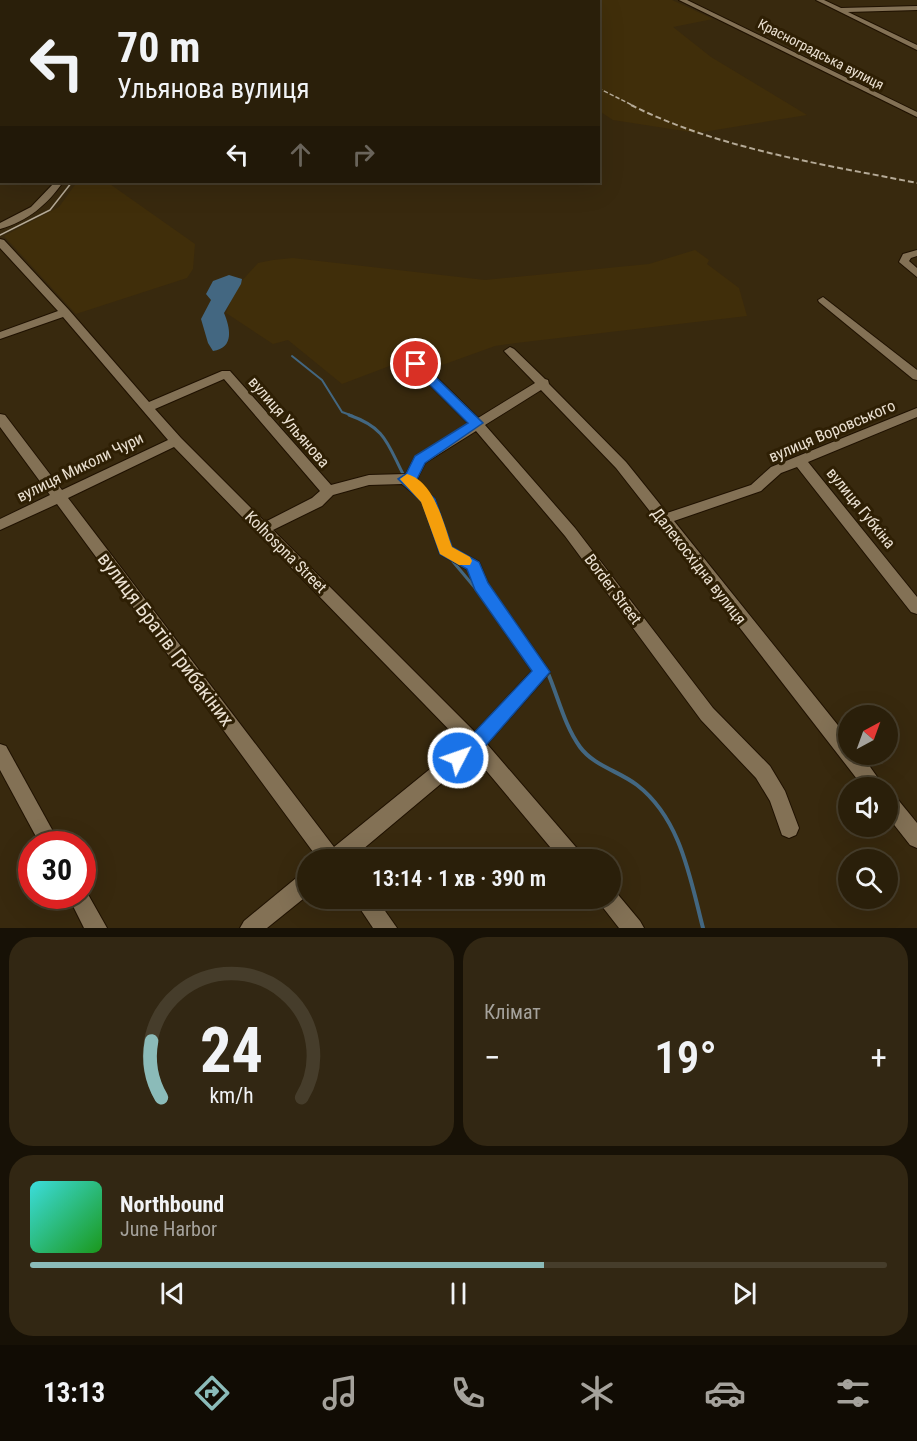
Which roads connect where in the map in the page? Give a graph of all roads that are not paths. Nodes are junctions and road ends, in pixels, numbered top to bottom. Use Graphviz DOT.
graph roads {
  1 [pos="682,0"];
  2 [pos="819,0"];
  3 [pos="886,0"];
  4 [pos="909,8"];
  5 [pos="917,8"];
  6 [pos="894,9"];
  7 [pos="840,10"];
  8 [pos="917,13"];
  9 [pos="917,48"];
  10 [pos="917,115"];
  11 [pos="58,183"];
  12 [pos="0,226"];
  13 [pos="0,242"];
  14 [pos="912,254"];
  15 [pos="917,274"];
  16 [pos="823,300"];
  17 [pos="65,312"];
  18 [pos="0,336"];
  19 [pos="510,351"];
  20 [pos="416,364"];
  21 [pos="917,376"];
  22 [pos="544,383"];
  23 [pos="148,407"];
  24 [pos="917,412"];
  25 [pos="0,418"];
  26 [pos="476,423"];
  27 [pos="5,433"];
  28 [pos="176,441"];
  29 [pos="799,460"];
  30 [pos="405,479"];
  31 [pos="328,491"];
  32 [pos="60,496"];
  33 [pos="662,520"];
  34 [pos="0,525"];
  35 [pos="263,529"];
  36 [pos="917,608"];
  37 [pos="838,740"];
  38 [pos="475,744"];
  39 [pos="0,752"];
  40 [pos="858,765"];
  41 [pos="867,777"];
  42 [pos="898,814"];
  43 [pos="789,828"];
  44 [pos="43,831"];
  45 [pos="917,838"];
  46 [pos="325,849"];
  47 [pos="346,849"];
  48 [pos="565,849"];
  49 [pos="297,890"];
  50 [pos="85,909"];
  51 [pos="371,909"];
  52 [pos="617,909"];
  53 [pos="96,928"];
  54 [pos="251,928"];
  55 [pos="386,928"];
  56 [pos="633,928"];
  1 -- 10 [label="street, Красноградська вулиця"];
  2 -- 7 [label="street"];
  3 -- 4 [label="street"];
  4 -- 5 [label="street"];
  4 -- 6 [label="street"];
  6 -- 7 [label="street"];
  6 -- 8 [label="street"];
  7 -- 9 [label="street"];
  11 -- 12 [label="street"];
  13 -- 17 [label="street, Kolhospna Street"];
  14 -- 15 [label="street"];
  16 -- 21 [label="street"];
  17 -- 18 [label="street"];
  17 -- 23 [label="street, Kolhospna Street"];
  19 -- 22 [label="street, Далекосхідна вулиця"];
  20 -- 26 [label="street, Border Street"];
  22 -- 26 [label="street"];
  22 -- 33 [label="street, Далекосхідна вулиця"];
  23 -- 28 [label="street, Kolhospna Street"];
  23 -- 31 [label="street, вулиця Ульянова"];
  24 -- 29 [label="street, вулиця Воровського"];
  25 -- 27 [label="street, вулиця Братів Грибакіних"];
  26 -- 30 [label="street"];
  26 -- 43 [label="street, Border Street"];
  27 -- 32 [label="street, вулиця Братів Грибакіних"];
  28 -- 32 [label="street, вулиця Миколи Чури"];
  28 -- 35 [label="street, Kolhospna Street"];
  29 -- 33 [label="street, вулиця Воровського"];
  29 -- 36 [label="street, вулиця Губкіна"];
  30 -- 31 [label="street"];
  30 -- 38 [label="street"];
  31 -- 35 [label="street"];
  32 -- 34 [label="street, вулиця Миколи Чури"];
  32 -- 46 [label="street, вулиця Братів Грибакіних"];
  33 -- 37 [label="street, Далекосхідна вулиця"];
  35 -- 38 [label="street, Kolhospna Street"];
  38 -- 47 [label="street"];
  38 -- 48 [label="street, Kolhospna Street"];
  39 -- 44 [label="street"];
  40 -- 41 [label="street, Далекосхідна вулиця"];
  42 -- 45 [label="street"];
  49 -- 54 [label="street"];
  50 -- 53 [label="street"];
  51 -- 55 [label="street"];
  52 -- 56 [label="street"];
}
